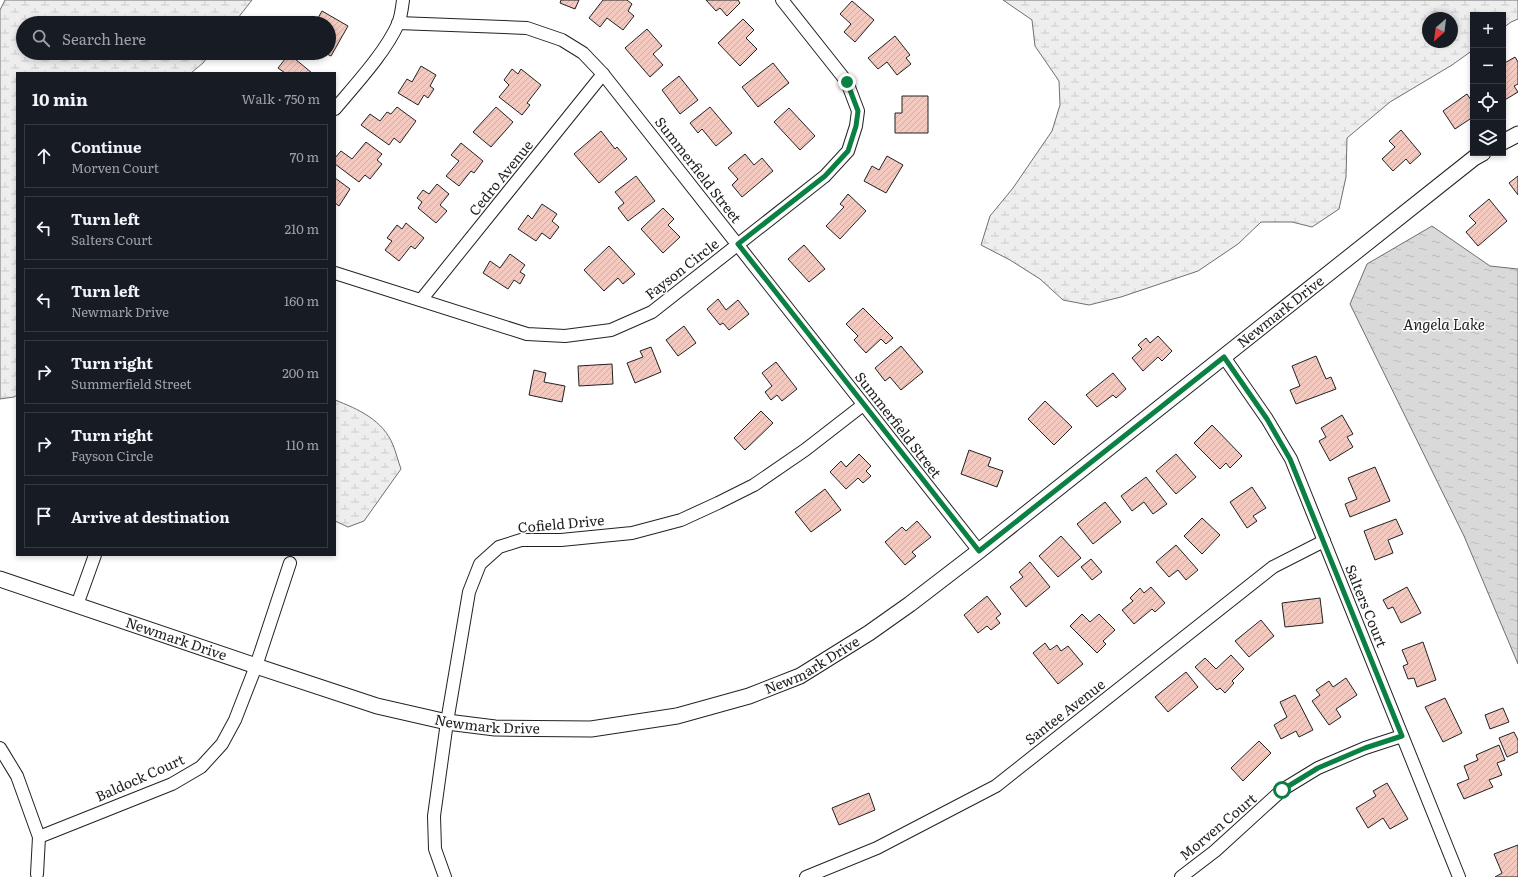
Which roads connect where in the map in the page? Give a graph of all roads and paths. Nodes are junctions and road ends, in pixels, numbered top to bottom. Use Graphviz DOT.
graph roads {
  1 [pos="403,0"];
  2 [pos="782,0"];
  3 [pos="398,23"];
  4 [pos="603,74"];
  5 [pos="336,108"];
  6 [pos="1518,134"];
  7 [pos="1506,140"];
  8 [pos="1478,156"];
  9 [pos="738,244"];
  10 [pos="336,273"];
  11 [pos="422,300"];
  12 [pos="1224,357"];
  13 [pos="863,405"];
  14 [pos="1324,541"];
  15 [pos="979,551"];
  16 [pos="94,556"];
  17 [pos="290,563"];
  18 [pos="0,579"];
  19 [pos="77,605"];
  20 [pos="256,666"];
  21 [pos="447,722"];
  22 [pos="1402,736"];
  23 [pos="0,748"];
  24 [pos="38,837"];
  25 [pos="37,874"];
  26 [pos="445,877"];
  27 [pos="806,877"];
  28 [pos="1181,877"];
  29 [pos="1459,877"];
  1 -- 3 [label="street"];
  2 -- 9 [label="street, Fayson Circle"];
  3 -- 4 [label="street, Summerfield Street"];
  3 -- 5 [label="street"];
  4 -- 9 [label="street, Summerfield Street"];
  4 -- 11 [label="street, Cedro Avenue"];
  6 -- 7 [label="street"];
  8 -- 12 [label="street, Newmark Drive"];
  9 -- 11 [label="street, Fayson Circle"];
  9 -- 13 [label="street, Summerfield Street"];
  10 -- 11 [label="street, Fayson Circle"];
  12 -- 14 [label="street, Salters Court"];
  12 -- 15 [label="street, Newmark Drive"];
  13 -- 15 [label="street, Summerfield Street"];
  13 -- 21 [label="street, Cofield Drive"];
  14 -- 22 [label="street, Salters Court"];
  14 -- 27 [label="street, Santee Avenue"];
  15 -- 21 [label="street, Newmark Drive"];
  16 -- 19 [label="street"];
  17 -- 20 [label="street, Baldock Court"];
  18 -- 19 [label="street, Newmark Drive"];
  19 -- 20 [label="street, Newmark Drive"];
  20 -- 21 [label="street, Newmark Drive"];
  20 -- 24 [label="street, Baldock Court"];
  21 -- 26 [label="street, Cofield Drive"];
  22 -- 28 [label="street, Morven Court"];
  22 -- 29 [label="street, Salters Court"];
  23 -- 24 [label="street"];
  24 -- 25 [label="street"];
}
